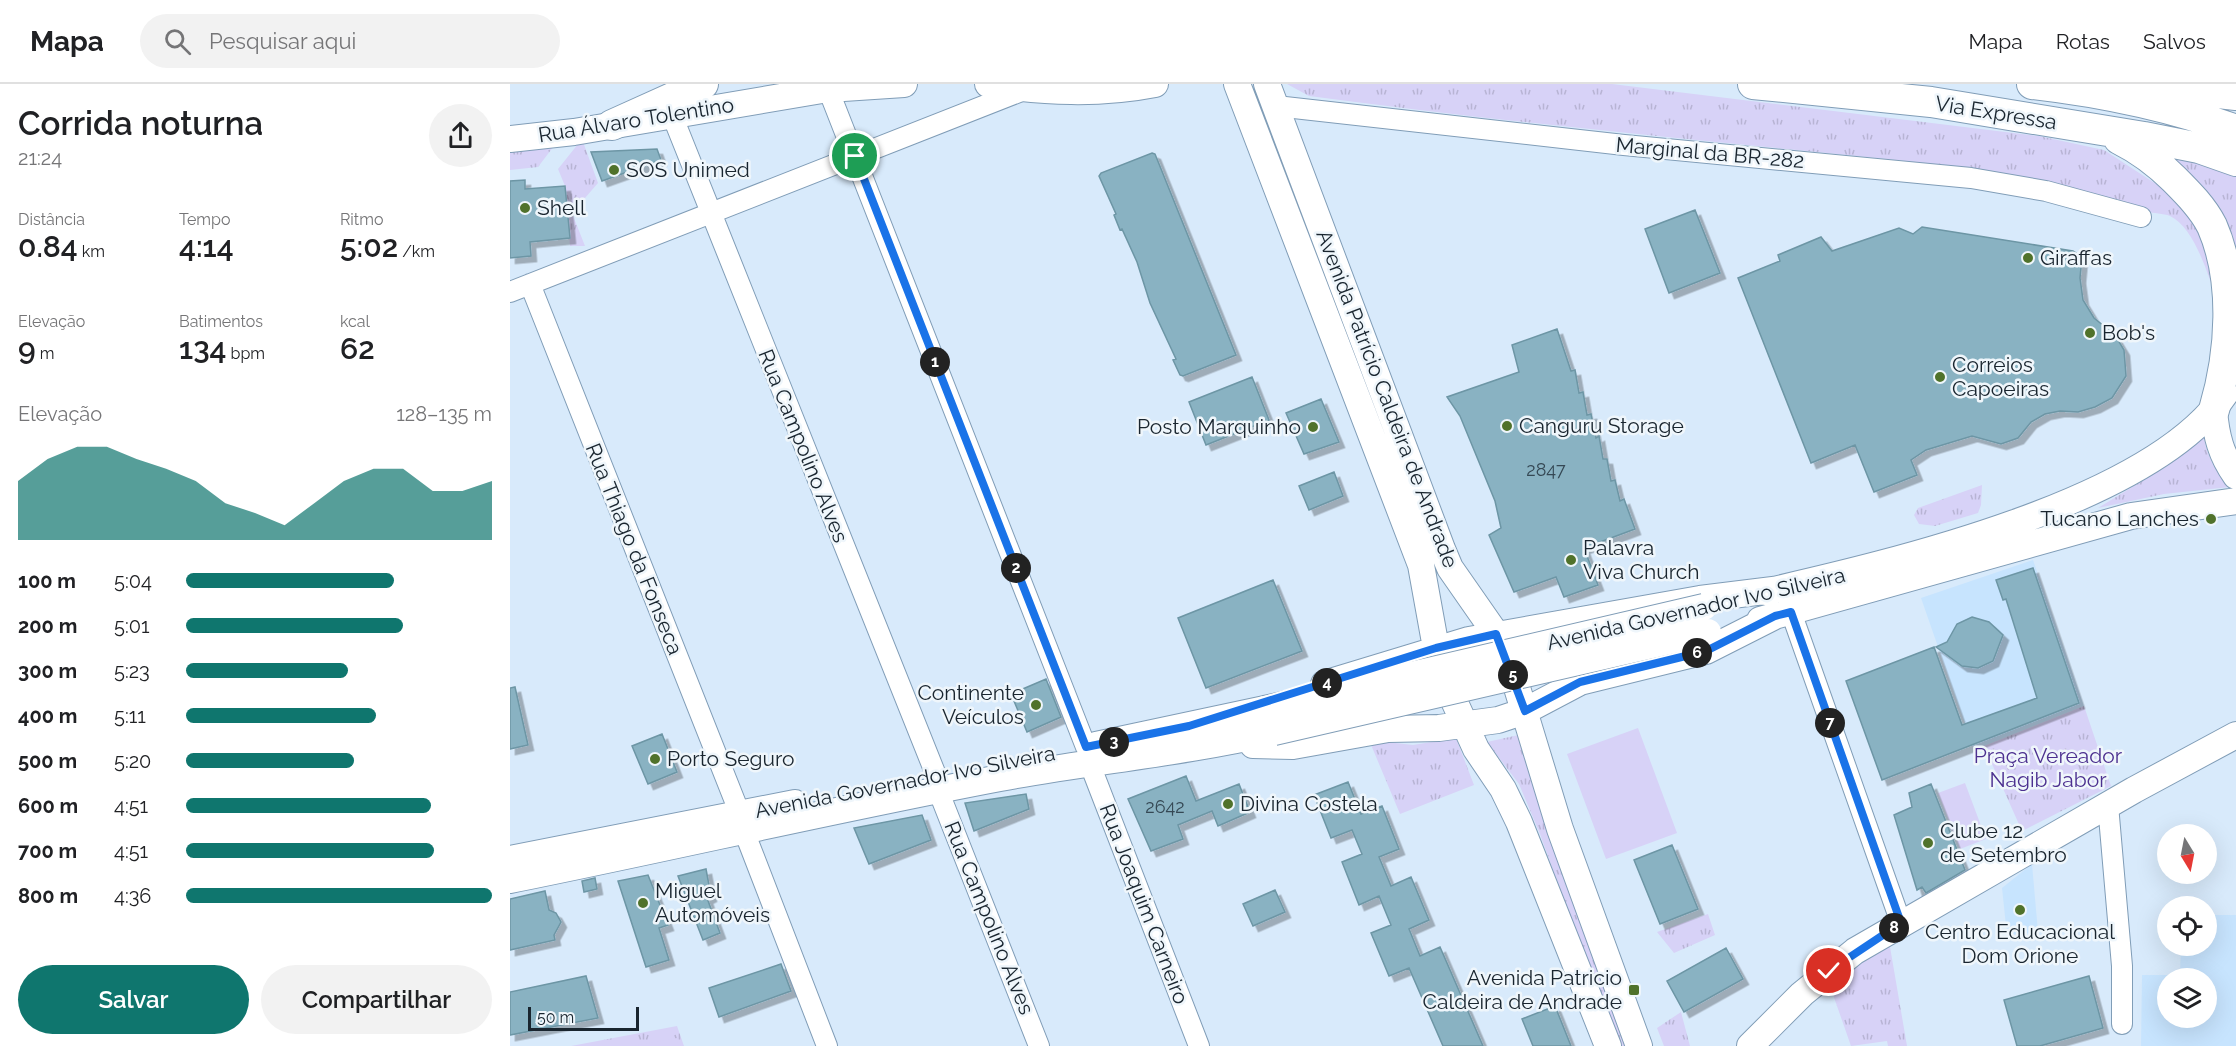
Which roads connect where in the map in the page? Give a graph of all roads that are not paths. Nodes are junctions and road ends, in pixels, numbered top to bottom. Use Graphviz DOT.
graph roads {
  1 [pos="703,84"];
  2 [pos="904,84"];
  3 [pos="987,84"];
  4 [pos="1155,84"];
  5 [pos="1753,84"];
  6 [pos="2032,84"];
  7 [pos="2139,84"];
  8 [pos="828,89"];
  9 [pos="1024,90"];
  10 [pos="1241,94"];
  11 [pos="1271,95"];
  12 [pos="2236,95"];
  13 [pos="672,115"];
  14 [pos="612,125"];
  15 [pos="2100,130"];
  16 [pos="2236,130"];
  17 [pos="510,139"];
  18 [pos="855,156"];
  19 [pos="2236,160"];
  20 [pos="710,213"];
  21 [pos="2141,217"];
  22 [pos="530,284"];
  23 [pos="510,292"];
  24 [pos="2236,378"];
  25 [pos="2214,410"];
  26 [pos="2236,476"];
  27 [pos="2236,501"];
  28 [pos="1781,589"];
  29 [pos="1783,614"];
  30 [pos="1706,619"];
  31 [pos="1496,634"];
  32 [pos="1436,648"];
  33 [pos="1525,711"];
  34 [pos="1189,726"];
  35 [pos="1464,726"];
  36 [pos="2236,735"];
  37 [pos="1231,742"];
  38 [pos="1087,755"];
  39 [pos="937,783"];
  40 [pos="2108,805"];
  41 [pos="742,822"];
  42 [pos="510,859"];
  43 [pos="510,880"];
  44 [pos="1901,923"];
  45 [pos="2122,1024"];
  46 [pos="827,1046"];
  47 [pos="1039,1046"];
  48 [pos="1199,1046"];
  49 [pos="1608,1046"];
  50 [pos="1639,1046"];
  51 [pos="1750,1046"];
  1 -- 14 [label="highway"];
  2 -- 8 [label="main road, Rua Álvaro Tolentino"];
  3 -- 9 [label="main road"];
  4 -- 9 [label="main road"];
  5 -- 15 [label="highway, Via Expressa"];
  6 -- 16 [label="highway, Via Expressa"];
  7 -- 12 [label="highway"];
  8 -- 13 [label="main road, Rua Álvaro Tolentino"];
  8 -- 18 [label="street, Rua Joaquim Carneiro"];
  9 -- 18 [label="street"];
  10 -- 11 [label="main road"];
  10 -- 32 [label="main road, Avenida Patrício Caldeira de Andrade"];
  11 -- 21 [label="street, Marginal da BR-282"];
  11 -- 31 [label="main road, Avenida Patrício Caldeira de Andrade"];
  13 -- 14 [label="main road, Rua Álvaro Tolentino"];
  13 -- 20 [label="street, Rua Campolino Alves"];
  14 -- 17 [label="main road, Rua Álvaro Tolentino"];
  15 -- 19 [label="highway, Via Expressa"];
  15 -- 25 [label="highway"];
  18 -- 20 [label="street"];
  18 -- 38 [label="street, Rua Joaquim Carneiro"];
  20 -- 22 [label="street"];
  20 -- 39 [label="street, Rua Campolino Alves"];
  22 -- 23 [label="street"];
  22 -- 41 [label="street, Rua Thiago da Fonseca"];
  24 -- 25 [label="main road, Avenida Governador Ivo Silveira"];
  25 -- 26 [label="main road"];
  25 -- 28 [label="main road, Avenida Governador Ivo Silveira"];
  27 -- 29 [label="main road, Avenida Governador Ivo Silveira"];
  28 -- 30 [label="main road, Avenida Governador Ivo Silveira"];
  28 -- 31 [label="main road"];
  29 -- 30 [label="main road, Avenida Governador Ivo Silveira"];
  29 -- 33 [label="main road"];
  29 -- 44 [label="street"];
  30 -- 34 [label="main road, Avenida Governador Ivo Silveira, bridge"];
  30 -- 37 [label="main road, Avenida Governador Ivo Silveira, bridge"];
  31 -- 32 [label="main road"];
  31 -- 33 [label="main road, Avenida Patrício Caldeira de Andrade"];
  32 -- 34 [label="main road"];
  32 -- 35 [label="main road, Avenida Patrício Caldeira de Andrade"];
  33 -- 35 [label="main road"];
  33 -- 50 [label="main road, Avenida Patrício Caldeira de Andrade"];
  34 -- 38 [label="main road, Avenida Governador Ivo Silveira"];
  35 -- 37 [label="main road"];
  35 -- 49 [label="main road, Avenida Patrício Caldeira de Andrade"];
  36 -- 40 [label="main road"];
  37 -- 38 [label="main road, Avenida Governador Ivo Silveira"];
  38 -- 39 [label="main road, Avenida Governador Ivo Silveira"];
  38 -- 48 [label="street, Rua Joaquim Carneiro"];
  39 -- 41 [label="main road, Avenida Governador Ivo Silveira"];
  39 -- 47 [label="street, Rua Campolino Alves"];
  40 -- 44 [label="main road"];
  40 -- 45 [label="street"];
  41 -- 42 [label="main road, Avenida Governador Ivo Silveira"];
  41 -- 43 [label="main road, Avenida Governador Ivo Silveira"];
  41 -- 46 [label="street, Rua Thiago da Fonseca"];
  44 -- 51 [label="main road"];
}
